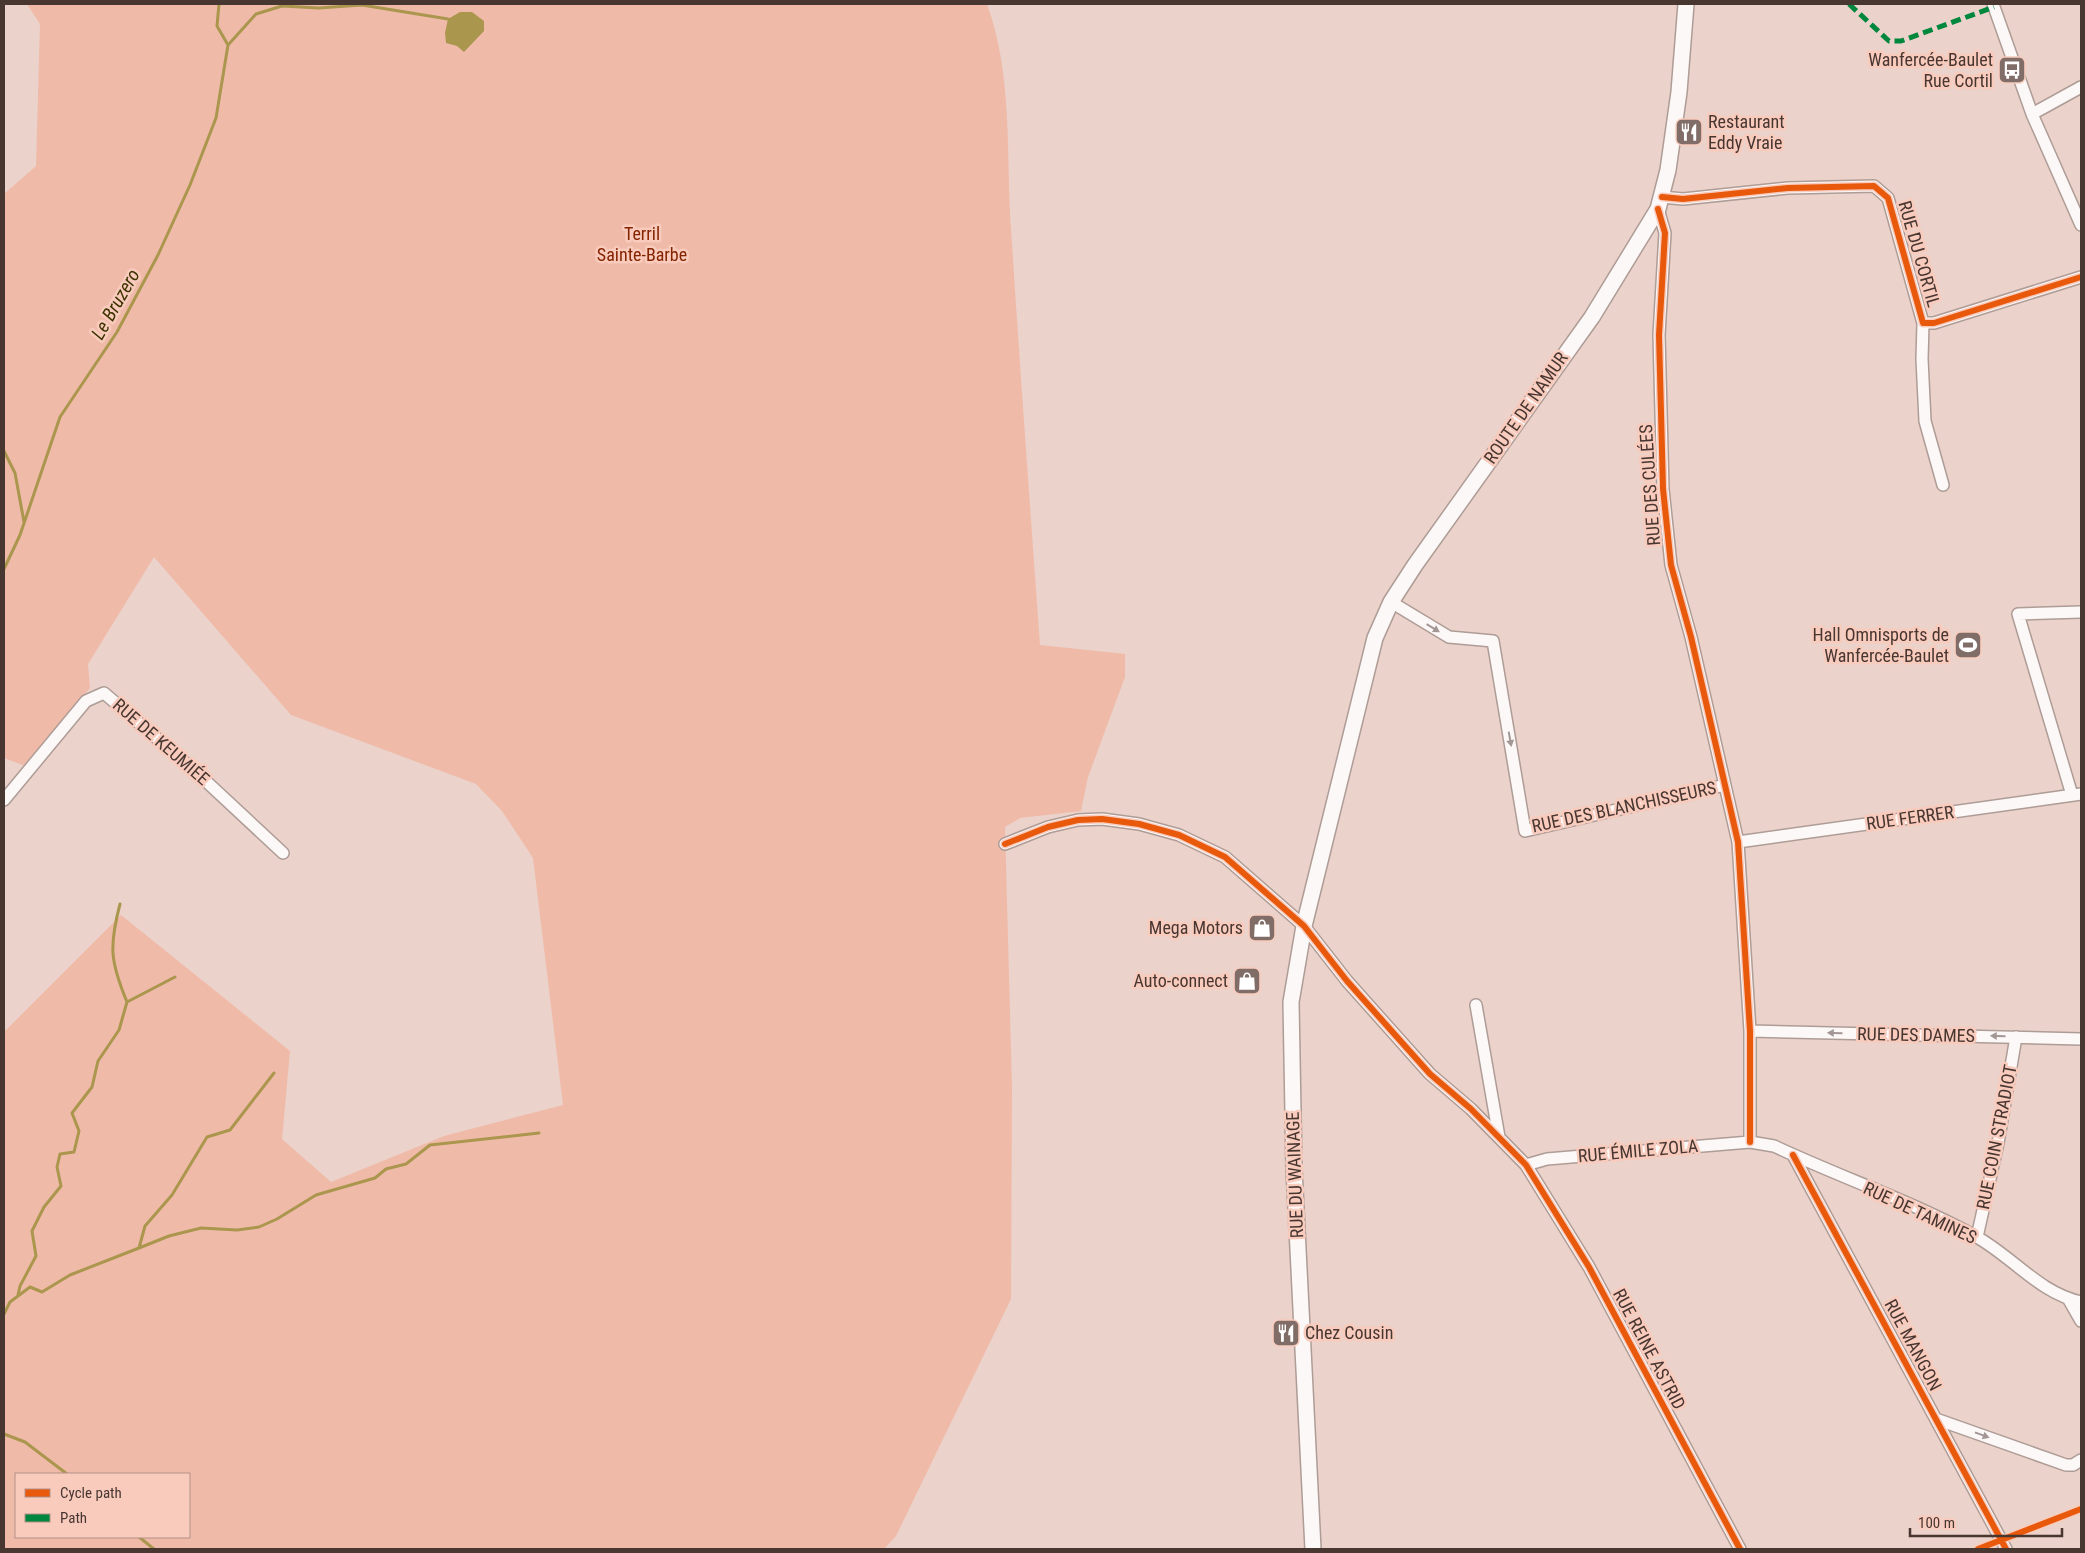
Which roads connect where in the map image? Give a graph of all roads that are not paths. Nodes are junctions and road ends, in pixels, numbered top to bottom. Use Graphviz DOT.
graph roads {
  1 [pos="1686,4"];
  2 [pos="1993,4"];
  3 [pos="2081,87"];
  4 [pos="2032,114"];
  5 [pos="1660,203"];
  6 [pos="2081,225"];
  7 [pos="2081,277"];
  8 [pos="1923,323"];
  9 [pos="1943,485"];
  10 [pos="1391,602"];
  11 [pos="2081,612"];
  12 [pos="1725,785"];
  13 [pos="2077,795"];
  14 [pos="4,800"];
  15 [pos="1333,804"];
  16 [pos="1738,842"];
  17 [pos="1005,844"];
  18 [pos="282,853"];
  19 [pos="1304,926"];
  20 [pos="1476,1005"];
  21 [pos="1750,1031"];
  22 [pos="2016,1037"];
  23 [pos="2081,1039"];
  24 [pos="1499,1137"];
  25 [pos="1750,1142"];
  26 [pos="1793,1156"];
  27 [pos="1526,1165"];
  28 [pos="1977,1237"];
  29 [pos="2069,1300"];
  30 [pos="2081,1302"];
  31 [pos="2081,1321"];
  32 [pos="1936,1419"];
  33 [pos="2081,1460"];
  34 [pos="1313,1549"];
  35 [pos="1740,1549"];
  36 [pos="2006,1549"];
  1 -- 5 [label="main road, ROUTE DE NAMUR"];
  2 -- 4 [label="street"];
  3 -- 4 [label="street"];
  4 -- 6 [label="street"];
  5 -- 8 [label="street, RUE DU CORTIL"];
  5 -- 10 [label="main road, ROUTE DE NAMUR"];
  5 -- 12 [label="street, RUE DES CULÉES"];
  7 -- 8 [label="street, RUE DU CORTIL"];
  8 -- 9 [label="street, RUE DU CORTIL"];
  10 -- 12 [label="street, RUE DES BLANCHISSEURS, one-way"];
  10 -- 15 [label="main road, ROUTE DE NAMUR"];
  11 -- 13 [label="street"];
  12 -- 16 [label="street, RUE DES CULÉES"];
  13 -- 16 [label="street, RUE FERRER"];
  14 -- 18 [label="street, RUE DE KEUMIÉE"];
  15 -- 19 [label="main road, RUE DU WAINAGE"];
  16 -- 21 [label="street, RUE DES CULÉES"];
  17 -- 19 [label="street, RUE REINE ASTRID"];
  19 -- 24 [label="street, RUE REINE ASTRID"];
  19 -- 34 [label="main road, RUE DU WAINAGE"];
  20 -- 24 [label="street"];
  22 -- 21 [label="street, RUE DES DAMES, one-way"];
  21 -- 25 [label="street, RUE DES CULÉES"];
  22 -- 23 [label="street, RUE DES DAMES"];
  22 -- 28 [label="street, RUE COIN STRADIOT"];
  24 -- 27 [label="street, RUE REINE ASTRID"];
  25 -- 26 [label="street, RUE DE TAMINES"];
  25 -- 27 [label="street, RUE ÉMILE ZOLA"];
  26 -- 28 [label="street, RUE DE TAMINES"];
  26 -- 32 [label="street, RUE MANGON"];
  27 -- 35 [label="street, RUE REINE ASTRID"];
  28 -- 29 [label="street, RUE DE TAMINES"];
  29 -- 30 [label="street, RUE DE TAMINES"];
  29 -- 31 [label="street"];
  32 -- 33 [label="street, one-way"];
  32 -- 36 [label="street, RUE MANGON"];
}
